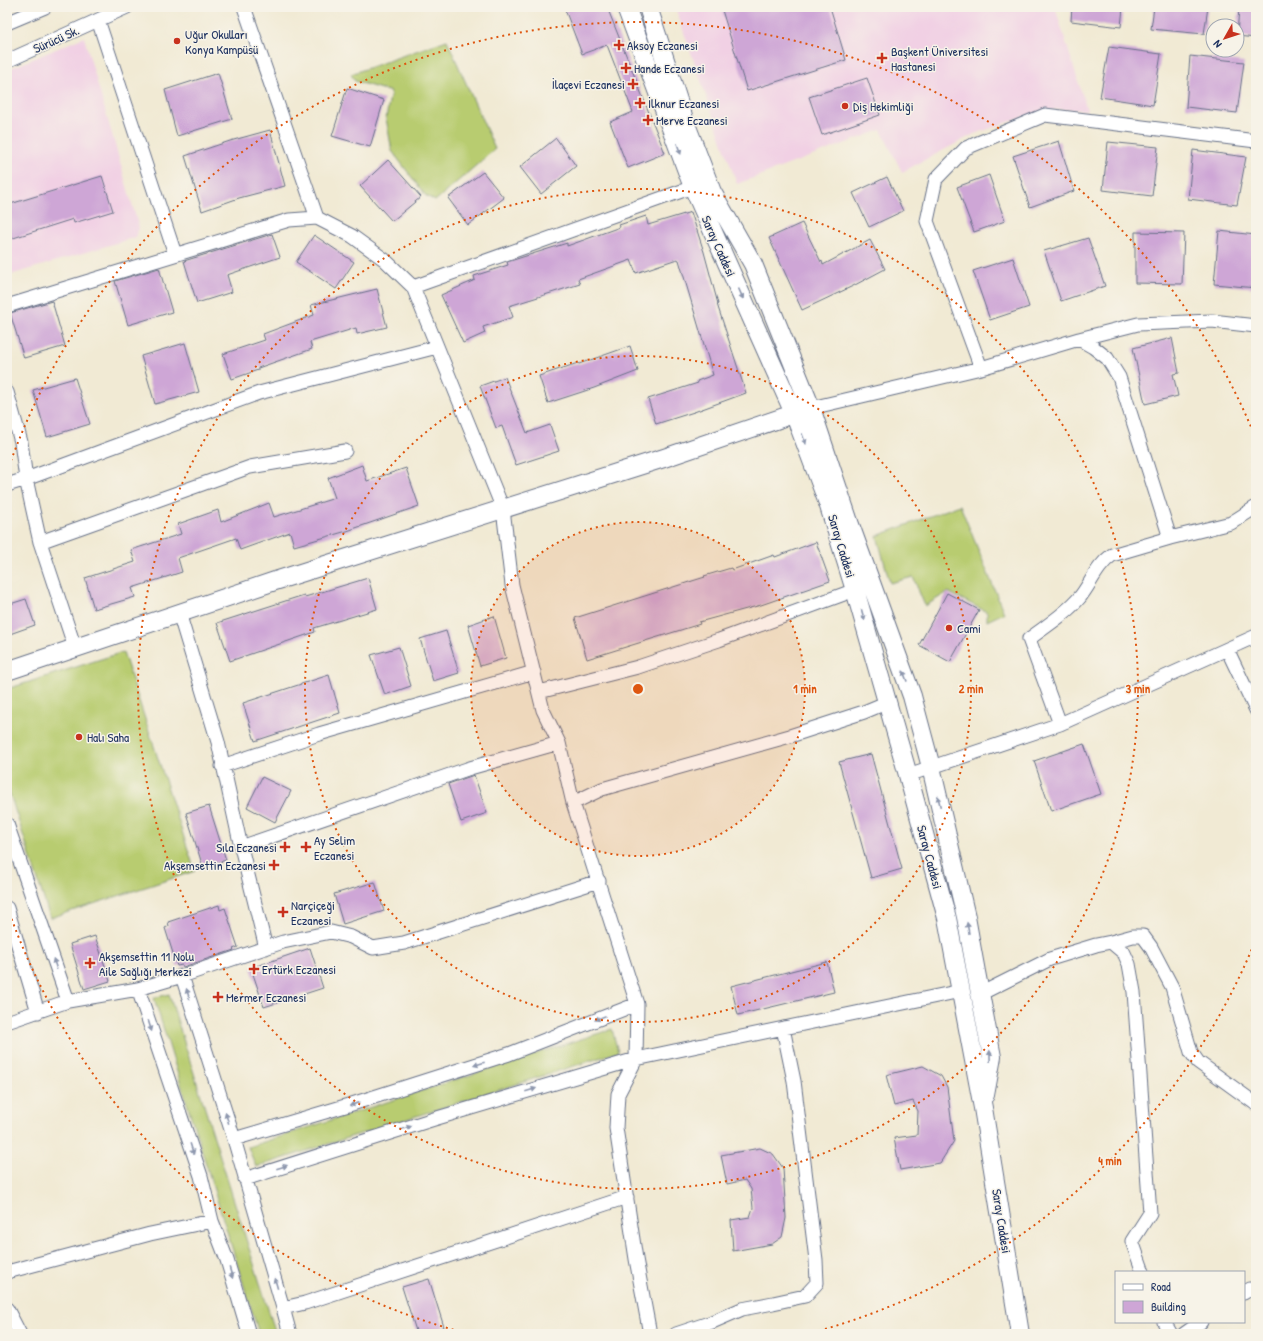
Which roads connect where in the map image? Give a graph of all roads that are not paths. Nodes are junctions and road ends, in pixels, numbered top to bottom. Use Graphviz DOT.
graph roads {
  1 [pos="45,7"];
  2 [pos="127,7"];
  3 [pos="244,7"];
  4 [pos="626,7"];
  5 [pos="648,7"];
  6 [pos="98,20"];
  7 [pos="7,23"];
  8 [pos="7,61"];
  9 [pos="1256,141"];
  10 [pos="693,187"];
  11 [pos="316,218"];
  12 [pos="175,254"];
  13 [pos="413,288"];
  14 [pos="7,306"];
  15 [pos="1256,326"];
  16 [pos="1079,339"];
  17 [pos="437,347"];
  18 [pos="981,368"];
  19 [pos="7,392"];
  20 [pos="812,408"];
  21 [pos="794,413"];
  22 [pos="345,451"];
  23 [pos="26,479"];
  24 [pos="7,485"];
  25 [pos="1256,507"];
  26 [pos="503,509"];
  27 [pos="1170,538"];
  28 [pos="40,542"];
  29 [pos="856,590"];
  30 [pos="179,613"];
  31 [pos="1256,636"];
  32 [pos="75,648"];
  33 [pos="1227,649"];
  34 [pos="7,671"];
  35 [pos="534,672"];
  36 [pos="539,692"];
  37 [pos="888,702"];
  38 [pos="1256,710"];
  39 [pos="1060,724"];
  40 [pos="559,743"];
  41 [pos="222,766"];
  42 [pos="931,767"];
  43 [pos="908,775"];
  44 [pos="573,803"];
  45 [pos="7,824"];
  46 [pos="241,847"];
  47 [pos="599,882"];
  48 [pos="7,908"];
  49 [pos="1111,942"];
  50 [pos="266,948"];
  51 [pos="182,976"];
  52 [pos="138,989"];
  53 [pos="961,991"];
  54 [pos="980,994"];
  55 [pos="68,1001"];
  56 [pos="636,1004"];
  57 [pos="38,1012"];
  58 [pos="7,1022"];
  59 [pos="782,1028"];
  60 [pos="636,1059"];
  61 [pos="1256,1104"];
  62 [pos="983,1108"];
  63 [pos="234,1139"];
  64 [pos="245,1179"];
  65 [pos="627,1197"];
  66 [pos="212,1221"];
  67 [pos="1143,1271"];
  68 [pos="7,1272"];
  69 [pos="283,1308"];
  70 [pos="7,1309"];
  71 [pos="1165,1323"];
  72 [pos="1200,1323"];
  73 [pos="20,1334"];
  74 [pos="249,1334"];
  75 [pos="290,1334"];
  76 [pos="650,1334"];
  77 [pos="676,1334"];
  78 [pos="1020,1334"];
  79 [pos="1172,1334"];
  80 [pos="1184,1334"];
  1 -- 7 [label="street"];
  2 -- 6 [label="street, Sürücü Sk."];
  3 -- 11 [label="street"];
  4 -- 10 [label="street, Saray Caddesi, one-way"];
  5 -- 20 [label="street, Saray Caddesi"];
  6 -- 8 [label="street, Sürücü Sk."];
  6 -- 12 [label="street"];
  9 -- 18 [label="street"];
  10 -- 13 [label="street"];
  10 -- 21 [label="street, Saray Caddesi, one-way"];
  11 -- 12 [label="street"];
  11 -- 13 [label="street"];
  12 -- 14 [label="street"];
  13 -- 17 [label="street"];
  15 -- 16 [label="street"];
  16 -- 18 [label="street"];
  16 -- 27 [label="street"];
  17 -- 23 [label="street"];
  17 -- 26 [label="street"];
  18 -- 20 [label="street"];
  19 -- 23 [label="street"];
  20 -- 21 [label="street"];
  42 -- 20 [label="street, Saray Caddesi, one-way"];
  21 -- 26 [label="street"];
  21 -- 29 [label="street, Saray Caddesi, one-way"];
  22 -- 28 [label="street"];
  23 -- 24 [label="street"];
  23 -- 28 [label="street"];
  25 -- 27 [label="street"];
  26 -- 30 [label="street"];
  26 -- 35 [label="street"];
  27 -- 39 [label="street"];
  28 -- 32 [label="street"];
  29 -- 36 [label="street"];
  29 -- 37 [label="street, Saray Caddesi, one-way"];
  30 -- 32 [label="street"];
  30 -- 41 [label="street"];
  31 -- 33 [label="street"];
  32 -- 34 [label="street"];
  33 -- 38 [label="street"];
  33 -- 39 [label="street"];
  35 -- 36 [label="street"];
  35 -- 41 [label="street"];
  36 -- 40 [label="street"];
  37 -- 43 [label="street, Saray Caddesi"];
  37 -- 44 [label="street"];
  39 -- 42 [label="street"];
  40 -- 44 [label="street"];
  40 -- 46 [label="street"];
  41 -- 46 [label="street"];
  42 -- 43 [label="street"];
  54 -- 42 [label="street, Saray Caddesi, one-way"];
  43 -- 53 [label="street, Saray Caddesi"];
  44 -- 47 [label="street"];
  55 -- 45 [label="street, one-way"];
  46 -- 50 [label="street"];
  47 -- 50 [label="street"];
  47 -- 56 [label="street"];
  48 -- 57 [label="street"];
  49 -- 54 [label="street"];
  49 -- 61 [label="street"];
  49 -- 67 [label="street"];
  50 -- 51 [label="street"];
  51 -- 52 [label="street"];
  63 -- 51 [label="street, one-way"];
  52 -- 55 [label="street"];
  52 -- 66 [label="street, one-way"];
  53 -- 59 [label="street"];
  53 -- 62 [label="street, Saray Caddesi"];
  62 -- 54 [label="street, Saray Caddesi, one-way"];
  55 -- 57 [label="street"];
  56 -- 60 [label="street"];
  56 -- 63 [label="street, one-way"];
  57 -- 58 [label="street"];
  59 -- 60 [label="street"];
  59 -- 77 [label="street"];
  64 -- 60 [label="street, one-way"];
  60 -- 65 [label="street"];
  62 -- 78 [label="street, Saray Caddesi"];
  63 -- 64 [label="street"];
  69 -- 64 [label="street, one-way"];
  65 -- 69 [label="street"];
  65 -- 76 [label="street"];
  66 -- 68 [label="street"];
  66 -- 74 [label="street, one-way"];
  69 -- 75 [label="street"];
  70 -- 73 [label="street"];
  71 -- 79 [label="street"];
  72 -- 80 [label="street"];
}
